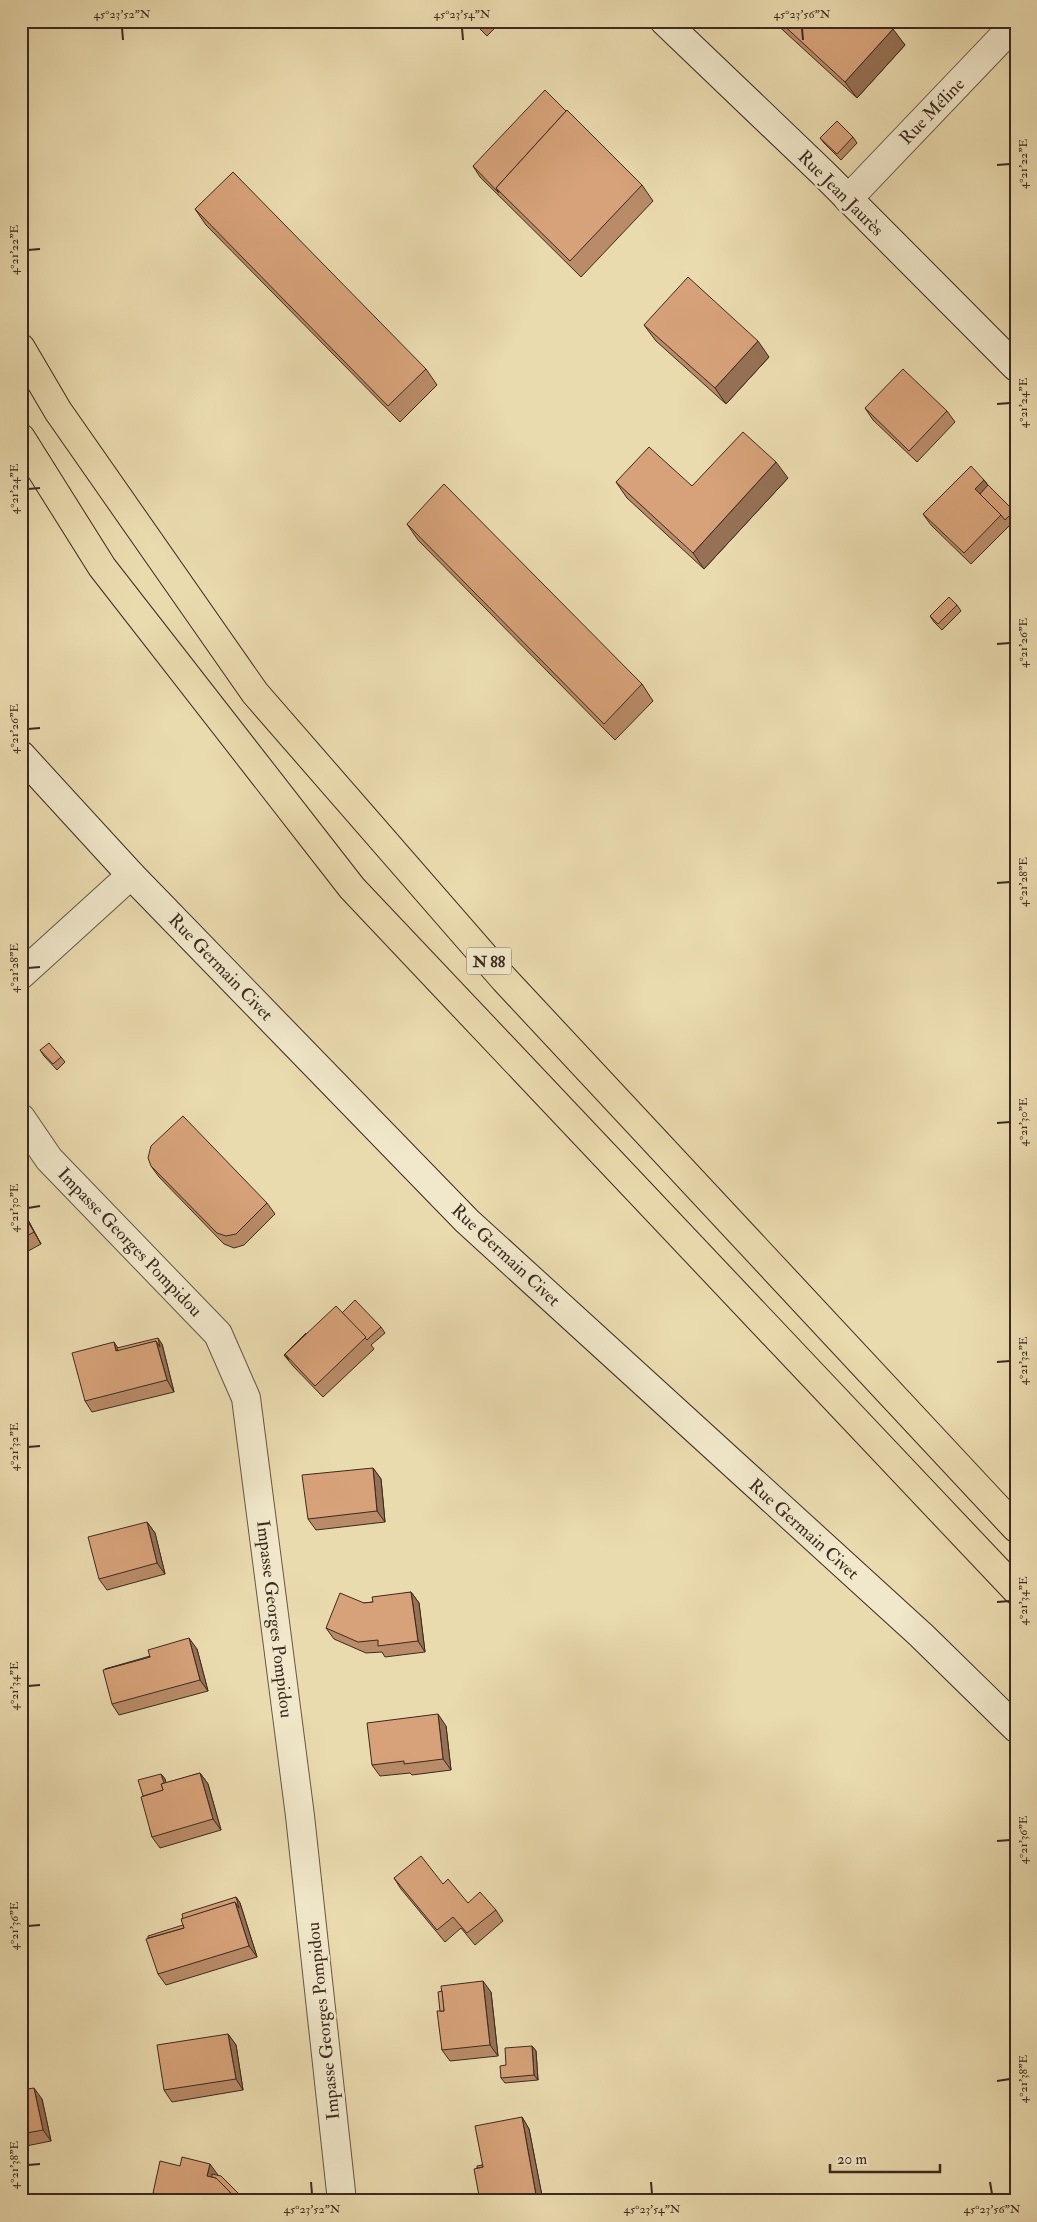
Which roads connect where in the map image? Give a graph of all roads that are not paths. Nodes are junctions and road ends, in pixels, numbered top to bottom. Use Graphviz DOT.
graph roads {
  1 [pos="664,21"];
  2 [pos="1016,23"];
  3 [pos="848,199"];
  4 [pos="21,348"];
  5 [pos="1016,367"];
  6 [pos="21,438"];
  7 [pos="21,755"];
  8 [pos="131,875"];
  9 [pos="21,975"];
  10 [pos="21,1118"];
  11 [pos="1016,1528"];
  12 [pos="1016,1590"];
  13 [pos="1016,1728"];
  14 [pos="342,2201"];
  1 -- 3 [label="street, Rue Jean Jaurès"];
  2 -- 3 [label="street, Rue Méline"];
  3 -- 5 [label="street, Rue Jean Jaurès"];
  4 -- 11 [label="highway, N 88"];
  6 -- 12 [label="highway, N 88"];
  7 -- 8 [label="street, Rue Germain Civet"];
  8 -- 9 [label="street"];
  8 -- 13 [label="street, Rue Germain Civet"];
  10 -- 14 [label="street, Impasse Georges Pompidou"];
}
